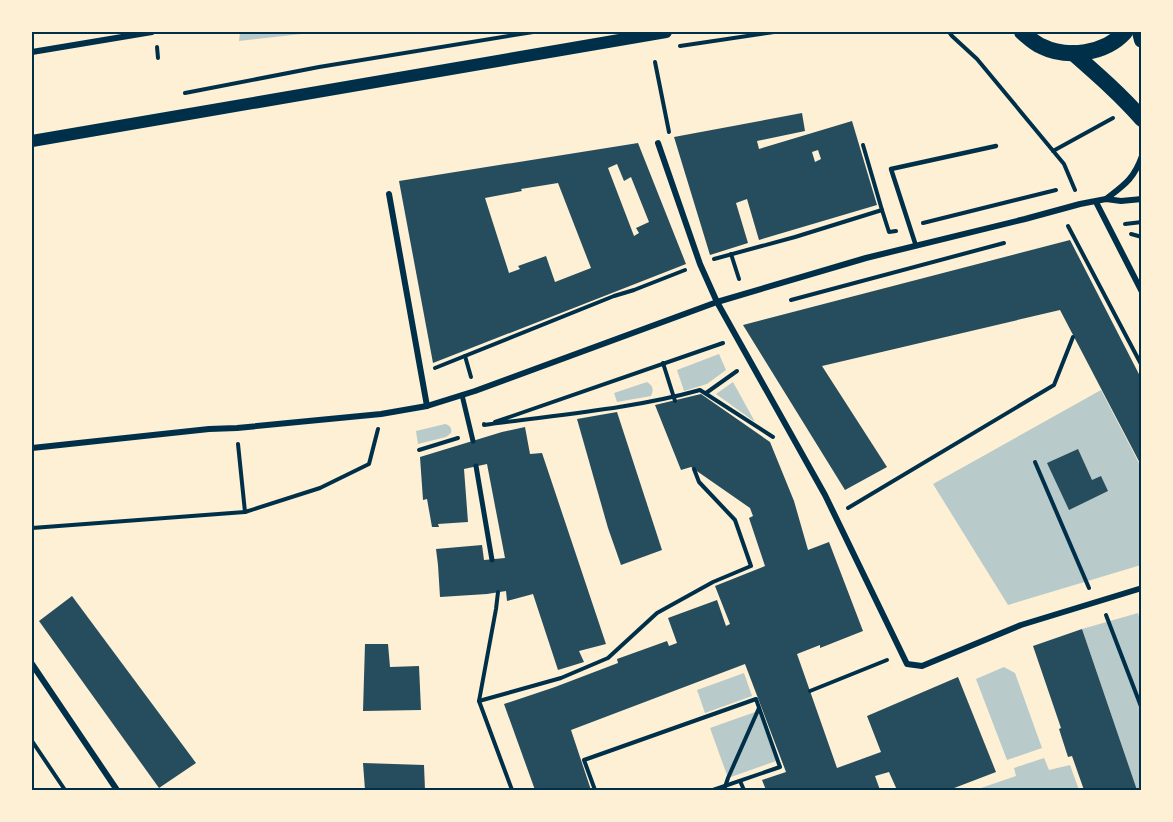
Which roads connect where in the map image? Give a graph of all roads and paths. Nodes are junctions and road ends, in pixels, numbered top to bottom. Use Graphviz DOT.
graph roads {
  1 [pos="152,32"];
  2 [pos="533,32"];
  3 [pos="666,32"];
  4 [pos="949,32"];
  5 [pos="1022,32"];
  6 [pos="1125,32"];
  7 [pos="1140,32"];
  8 [pos="1142,40"];
  9 [pos="32,52"];
  10 [pos="1072,53"];
  11 [pos="655,62"];
  12 [pos="182,93"];
  13 [pos="1136,113"];
  14 [pos="32,141"];
  15 [pos="658,143"];
  16 [pos="863,145"];
  17 [pos="996,146"];
  18 [pos="1142,156"];
  19 [pos="1056,190"];
  20 [pos="389,194"];
  21 [pos="1106,199"];
  22 [pos="1142,199"];
  23 [pos="1096,202"];
  24 [pos="882,210"];
  25 [pos="1104,217"];
  26 [pos="910,227"];
  27 [pos="1011,242"];
  28 [pos="916,246"];
  29 [pos="700,264"];
  30 [pos="1142,292"];
  31 [pos="717,302"];
  32 [pos="783,302"];
  33 [pos="1116,315"];
  34 [pos="1110,318"];
  35 [pos="1073,337"];
  36 [pos="736,338"];
  37 [pos="749,362"];
  38 [pos="663,363"];
  39 [pos="1142,366"];
  40 [pos="421,374"];
  41 [pos="706,393"];
  42 [pos="462,395"];
  43 [pos="674,399"];
  44 [pos="427,406"];
  45 [pos="381,414"];
  46 [pos="484,425"];
  47 [pos="237,428"];
  48 [pos="471,432"];
  49 [pos="472,441"];
  50 [pos="32,448"];
  51 [pos="419,450"];
  52 [pos="802,455"];
  53 [pos="1035,462"];
  54 [pos="476,466"];
  55 [pos="694,469"];
  56 [pos="244,512"];
  57 [pos="834,516"];
  58 [pos="32,528"];
  59 [pos="492,560"];
  60 [pos="1142,588"];
  61 [pos="498,592"];
  62 [pos="1097,602"];
  63 [pos="903,654"];
  64 [pos="32,664"];
  65 [pos="810,691"];
  66 [pos="479,700"];
  67 [pos="760,707"];
  68 [pos="1142,709"];
  69 [pos="32,741"];
  70 [pos="740,781"];
  71 [pos="724,788"];
  72 [pos="66,790"];
  73 [pos="117,790"];
  74 [pos="512,790"];
  75 [pos="595,790"];
  76 [pos="713,790"];
  77 [pos="744,790"];
  1 -- 9 [label="street"];
  2 -- 12 [label="path"];
  3 -- 14 [label="main road"];
  4 -- 13 [label="path"];
  5 -- 10 [label="highway"];
  6 -- 10 [label="highway"];
  7 -- 8 [label="highway"];
  10 -- 13 [label="highway"];
  11 -- 15 [label="path"];
  15 -- 29 [label="street"];
  16 -- 24 [label="path"];
  17 -- 26 [label="lane"];
  18 -- 21 [label="street"];
  19 -- 26 [label="path"];
  20 -- 40 [label="street"];
  21 -- 22 [label="street"];
  21 -- 23 [label="street"];
  23 -- 25 [label="street"];
  23 -- 28 [label="street"];
  24 -- 26 [label="path"];
  24 -- 29 [label="path"];
  25 -- 30 [label="street"];
  25 -- 33 [label="path"];
  26 -- 28 [label="lane"];
  27 -- 32 [label="path"];
  28 -- 31 [label="street"];
  29 -- 31 [label="street"];
  29 -- 40 [label="path"];
  31 -- 36 [label="street"];
  31 -- 42 [label="street"];
  33 -- 34 [label="path"];
  33 -- 39 [label="path"];
  35 -- 57 [label="path"];
  36 -- 37 [label="street"];
  36 -- 38 [label="path"];
  37 -- 41 [label="path"];
  37 -- 52 [label="street"];
  38 -- 43 [label="path"];
  38 -- 46 [label="path"];
  40 -- 44 [label="street"];
  41 -- 43 [label="path"];
  41 -- 52 [label="path"];
  42 -- 44 [label="street"];
  42 -- 48 [label="street"];
  43 -- 46 [label="path"];
  44 -- 45 [label="street"];
  45 -- 47 [label="street"];
  45 -- 56 [label="path"];
  46 -- 48 [label="path"];
  47 -- 50 [label="street"];
  47 -- 56 [label="path"];
  48 -- 49 [label="street"];
  48 -- 51 [label="path"];
  52 -- 57 [label="street"];
  53 -- 62 [label="path"];
  54 -- 59 [label="street"];
  55 -- 66 [label="path"];
  56 -- 58 [label="path"];
  57 -- 63 [label="street"];
  60 -- 62 [label="street"];
  61 -- 66 [label="path"];
  62 -- 63 [label="street"];
  62 -- 68 [label="path"];
  63 -- 65 [label="path"];
  64 -- 73 [label="street"];
  66 -- 74 [label="path"];
  67 -- 70 [label="path"];
  67 -- 71 [label="path"];
  67 -- 75 [label="path"];
  69 -- 72 [label="path"];
  70 -- 71 [label="path"];
  70 -- 77 [label="path"];
  71 -- 76 [label="path"];
}
